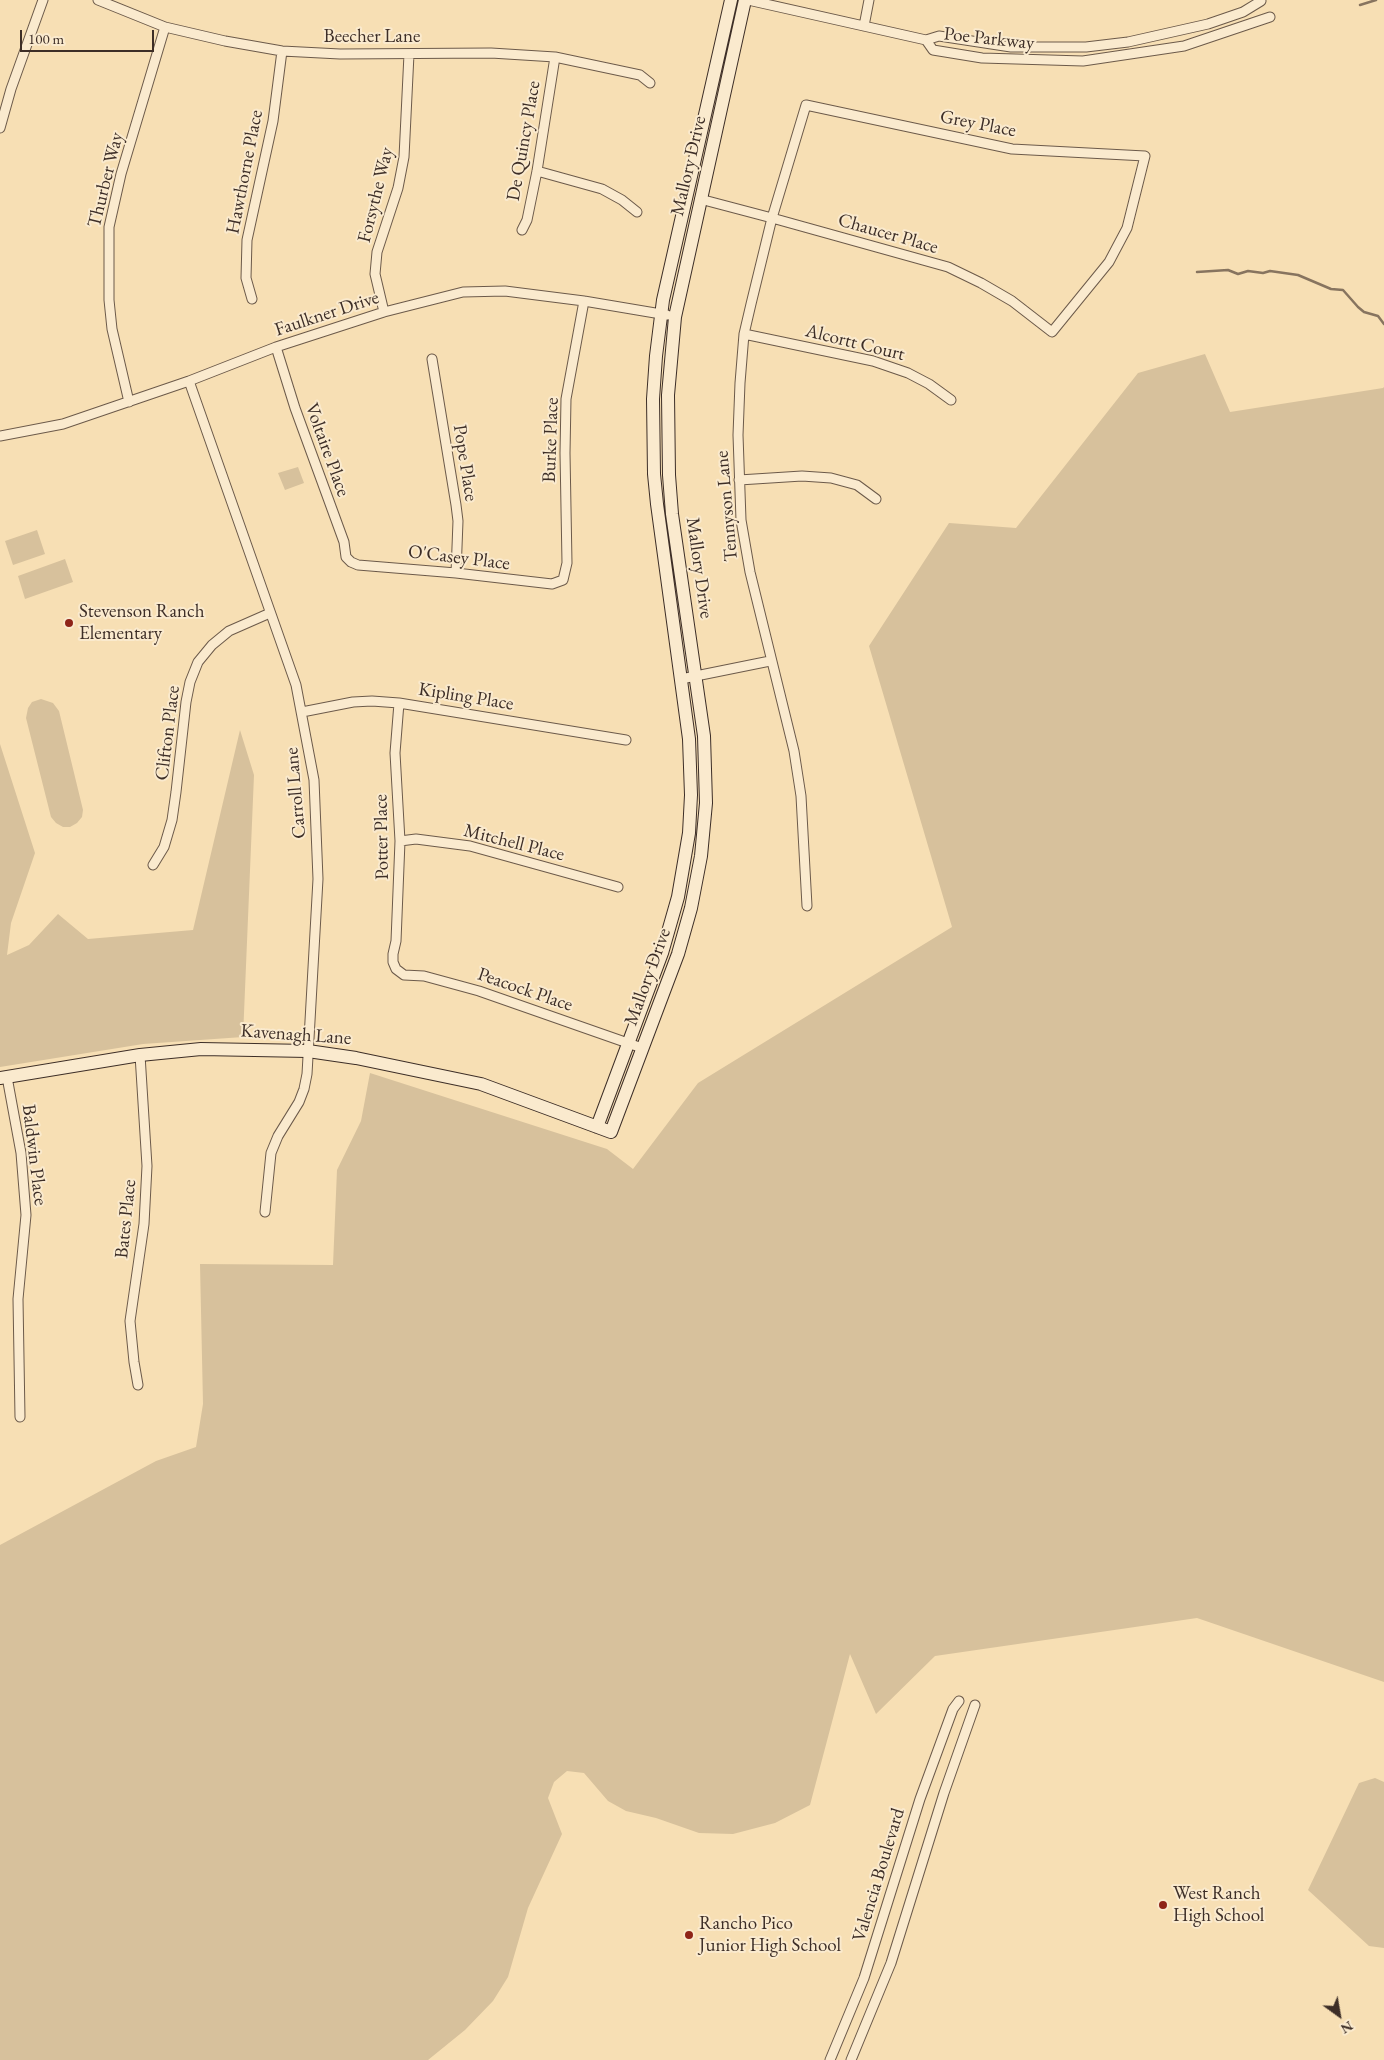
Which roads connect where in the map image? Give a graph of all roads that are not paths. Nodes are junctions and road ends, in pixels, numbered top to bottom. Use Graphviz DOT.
graph roads {
  1 [pos="43,0"];
  2 [pos="98,0"];
  3 [pos="731,0"];
  4 [pos="746,0"];
  5 [pos="868,0"];
  6 [pos="1261,1"];
  7 [pos="1270,17"];
  8 [pos="864,26"];
  9 [pos="165,27"];
  10 [pos="926,40"];
  11 [pos="282,51"];
  12 [pos="409,54"];
  13 [pos="554,57"];
  14 [pos="650,83"];
  15 [pos="806,105"];
  16 [pos="0,128"];
  17 [pos="537,171"];
  18 [pos="700,198"];
  19 [pos="637,212"];
  20 [pos="772,218"];
  21 [pos="522,230"];
  22 [pos="252,299"];
  23 [pos="584,301"];
  24 [pos="384,312"];
  25 [pos="661,314"];
  26 [pos="675,316"];
  27 [pos="1052,332"];
  28 [pos="744,334"];
  29 [pos="276,348"];
  30 [pos="432,359"];
  31 [pos="189,381"];
  32 [pos="951,400"];
  33 [pos="129,402"];
  34 [pos="0,436"];
  35 [pos="738,480"];
  36 [pos="876,499"];
  37 [pos="351,562"];
  38 [pos="456,573"];
  39 [pos="563,580"];
  40 [pos="270,613"];
  41 [pos="770,660"];
  42 [pos="696,676"];
  43 [pos="681,679"];
  44 [pos="399,703"];
  45 [pos="302,712"];
  46 [pos="626,740"];
  47 [pos="400,840"];
  48 [pos="153,865"];
  49 [pos="618,887"];
  50 [pos="807,906"];
  51 [pos="396,970"];
  52 [pos="629,1043"];
  53 [pos="642,1048"];
  54 [pos="308,1051"];
  55 [pos="140,1055"];
  56 [pos="3,1077"];
  57 [pos="597,1127"];
  58 [pos="611,1132"];
  59 [pos="266,1212"];
  60 [pos="138,1385"];
  61 [pos="20,1417"];
  62 [pos="959,1701"];
  63 [pos="975,1705"];
  64 [pos="830,2060"];
  65 [pos="851,2060"];
  1 -- 16 [label="street"];
  2 -- 9 [label="street, Beecher Lane"];
  3 -- 25 [label="main road"];
  4 -- 8 [label="street"];
  4 -- 18 [label="main road, Mallory Drive"];
  5 -- 8 [label="street"];
  6 -- 10 [label="street, Poe Parkway"];
  7 -- 10 [label="street, Poe Parkway"];
  8 -- 10 [label="street"];
  9 -- 11 [label="street, Beecher Lane"];
  9 -- 33 [label="street, Thurber Way"];
  11 -- 12 [label="street, Beecher Lane"];
  11 -- 22 [label="street, Hawthorne Place"];
  12 -- 13 [label="street, Beecher Lane"];
  12 -- 24 [label="street, Forsythe Way"];
  13 -- 14 [label="street, Beecher Lane"];
  13 -- 17 [label="street, De Quincy Place"];
  15 -- 20 [label="street, Tennyson Lane"];
  15 -- 27 [label="street, Grey Place"];
  17 -- 19 [label="street"];
  17 -- 21 [label="street, De Quincy Place"];
  18 -- 20 [label="street, Chaucer Place"];
  18 -- 26 [label="main road, Mallory Drive"];
  20 -- 27 [label="street, Chaucer Place"];
  20 -- 28 [label="street, Tennyson Lane"];
  23 -- 24 [label="street, Faulkner Drive"];
  23 -- 25 [label="street, Faulkner Drive"];
  23 -- 39 [label="street, Burke Place"];
  24 -- 29 [label="street, Faulkner Drive"];
  25 -- 26 [label="street, Faulkner Drive"];
  25 -- 43 [label="main road"];
  26 -- 42 [label="main road, Mallory Drive"];
  28 -- 32 [label="street, Alcortt Court"];
  28 -- 35 [label="street, Tennyson Lane"];
  29 -- 31 [label="street, Faulkner Drive"];
  29 -- 37 [label="street, Voltaire Place"];
  30 -- 38 [label="street, Pope Place"];
  31 -- 33 [label="street, Faulkner Drive"];
  31 -- 40 [label="street, Carroll Lane"];
  33 -- 34 [label="street, Faulkner Drive"];
  35 -- 36 [label="street"];
  35 -- 41 [label="street, Tennyson Lane"];
  37 -- 38 [label="street, O'Casey Place"];
  38 -- 39 [label="street, O'Casey Place"];
  40 -- 45 [label="street, Carroll Lane"];
  40 -- 48 [label="street, Clifton Place"];
  41 -- 42 [label="street"];
  41 -- 50 [label="street, Tennyson Lane"];
  42 -- 43 [label="street"];
  42 -- 53 [label="main road, Mallory Drive"];
  43 -- 52 [label="main road"];
  44 -- 45 [label="street, Kipling Place"];
  44 -- 46 [label="street, Kipling Place"];
  44 -- 47 [label="street, Potter Place"];
  45 -- 54 [label="street, Carroll Lane"];
  47 -- 49 [label="street, Mitchell Place"];
  47 -- 51 [label="street, Potter Place"];
  51 -- 52 [label="street, Peacock Place"];
  52 -- 53 [label="street, Peacock Place"];
  52 -- 57 [label="main road"];
  53 -- 58 [label="main road, Mallory Drive"];
  54 -- 55 [label="main road, Kavenagh Lane"];
  54 -- 57 [label="main road, Kavenagh Lane"];
  54 -- 59 [label="street, Carroll Lane"];
  55 -- 56 [label="main road, Kavenagh Lane"];
  55 -- 60 [label="street, Bates Place"];
  56 -- 61 [label="street, Baldwin Place"];
  57 -- 58 [label="main road, Kavenagh Lane"];
  62 -- 64 [label="street, Valencia Boulevard"];
  63 -- 65 [label="street, Valencia Boulevard"];
}
